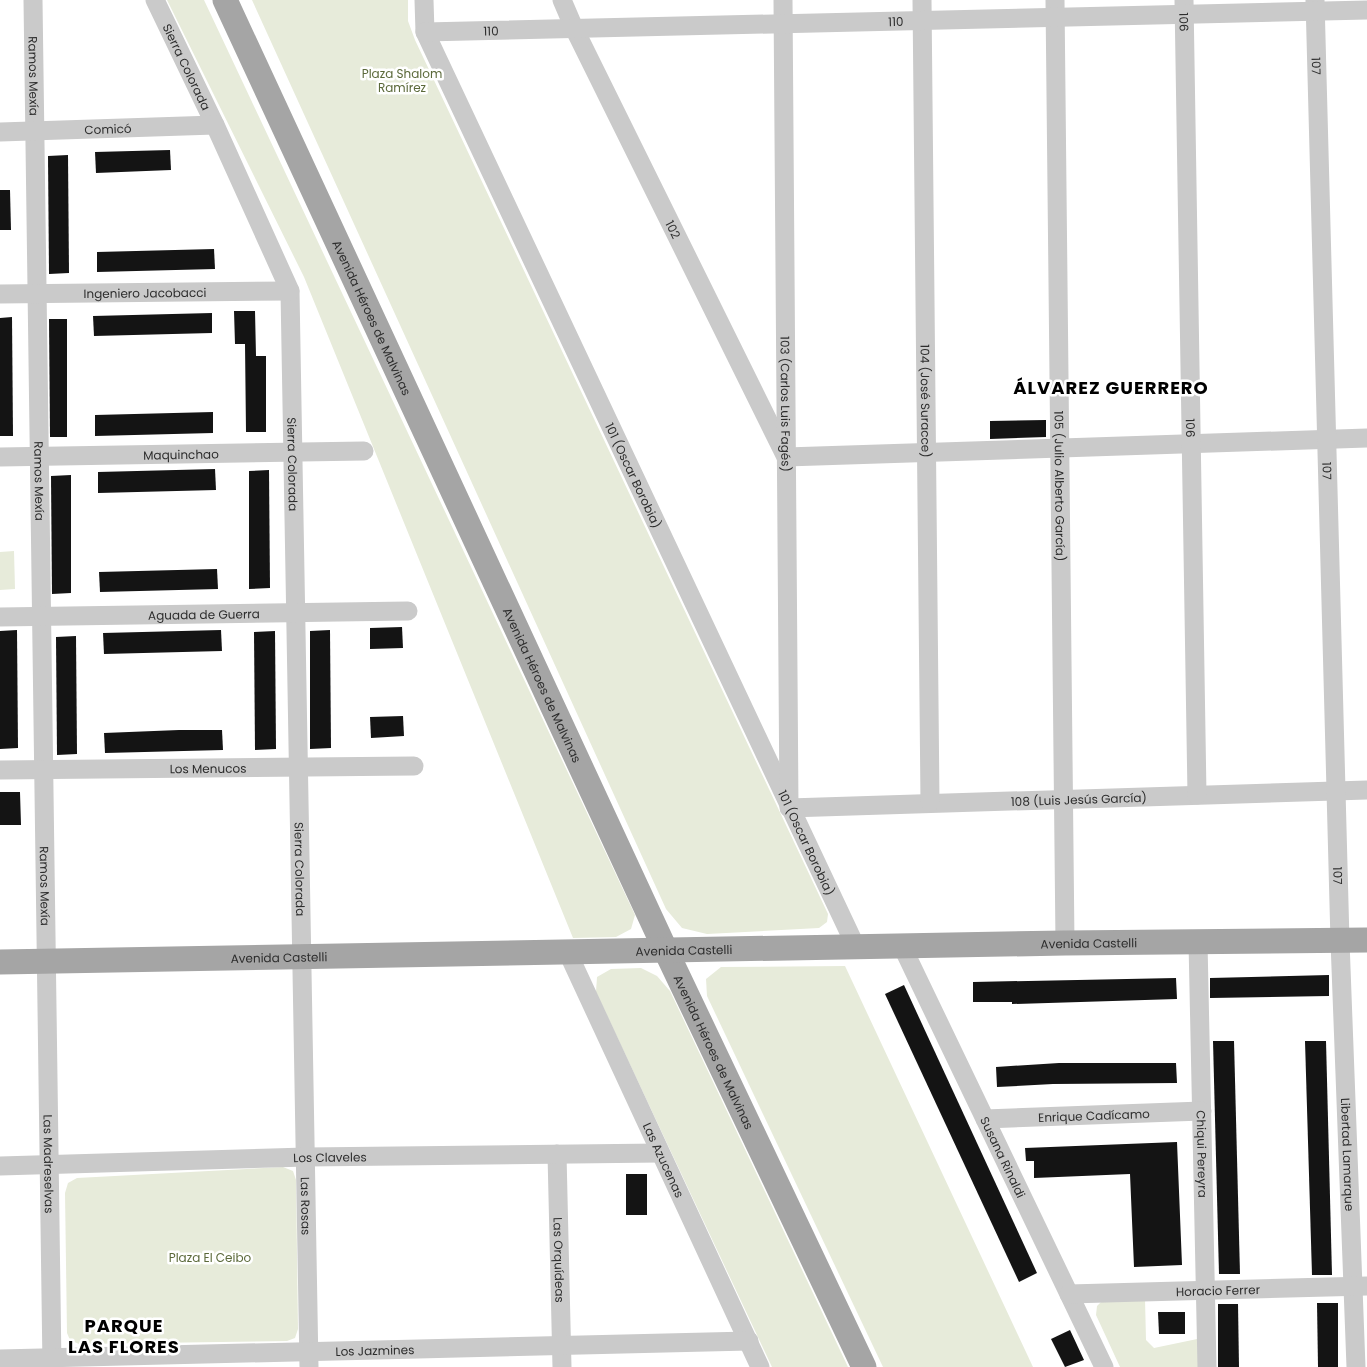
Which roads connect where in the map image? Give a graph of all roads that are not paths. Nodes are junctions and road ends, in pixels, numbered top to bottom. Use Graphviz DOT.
graph roads {
  1 [pos="33,0"];
  2 [pos="155,0"];
  3 [pos="225,0"];
  4 [pos="424,0"];
  5 [pos="562,0"];
  6 [pos="784,0"];
  7 [pos="922,0"];
  8 [pos="1316,5"];
  9 [pos="1184,7"];
  10 [pos="1055,9"];
  11 [pos="1367,10"];
  12 [pos="922,20"];
  13 [pos="784,24"];
  14 [pos="574,28"];
  15 [pos="425,32"];
  16 [pos="215,125"];
  17 [pos="34,131"];
  18 [pos="0,132"];
  19 [pos="290,292"];
  20 [pos="0,294"];
  21 [pos="36,294"];
  22 [pos="1367,438"];
  23 [pos="1327,440"];
  24 [pos="1192,444"];
  25 [pos="1059,448"];
  26 [pos="364,451"];
  27 [pos="293,452"];
  28 [pos="926,452"];
  29 [pos="38,456"];
  30 [pos="786,456"];
  31 [pos="0,457"];
  32 [pos="408,611"];
  33 [pos="296,613"];
  34 [pos="40,616"];
  35 [pos="0,617"];
  36 [pos="414,766"];
  37 [pos="299,767"];
  38 [pos="0,770"];
  39 [pos="43,770"];
  40 [pos="1367,790"];
  41 [pos="1336,791"];
  42 [pos="1197,795"];
  43 [pos="1062,799"];
  44 [pos="930,802"];
  45 [pos="788,808"];
  46 [pos="1367,940"];
  47 [pos="1340,941"];
  48 [pos="1198,942"];
  49 [pos="1065,943"];
  50 [pos="902,946"];
  51 [pos="856,947"];
  52 [pos="666,952"];
  53 [pos="568,953"];
  54 [pos="304,957"];
  55 [pos="46,961"];
  56 [pos="0,962"];
  57 [pos="1202,1111"];
  58 [pos="985,1119"];
  59 [pos="660,1153"];
  60 [pos="557,1154"];
  61 [pos="306,1157"];
  62 [pos="0,1166"];
  63 [pos="49,1166"];
  64 [pos="1360,1286"];
  65 [pos="1206,1290"];
  66 [pos="1068,1294"];
  67 [pos="749,1341"];
  68 [pos="562,1346"];
  69 [pos="0,1359"];
  70 [pos="309,1359"];
  71 [pos="52,1362"];
  72 [pos="562,1367"];
  73 [pos="760,1367"];
  74 [pos="864,1367"];
  75 [pos="1104,1367"];
  76 [pos="1207,1367"];
  77 [pos="1356,1367"];
  1 -- 17 [label="street, Ramos Mexía"];
  2 -- 16 [label="street, Sierra Colorada"];
  3 -- 52 [label="main road, Avenida Héroes de Malvinas"];
  4 -- 15 [label="street, 101 (Oscar Borobia)"];
  5 -- 14 [label="street, 102"];
  6 -- 13 [label="street, 103 (Carlos Luis Fagés)"];
  7 -- 12 [label="street, 104 (José Suracce)"];
  8 -- 9 [label="street, 110"];
  8 -- 11 [label="street, 110"];
  8 -- 23 [label="street, 107"];
  9 -- 10 [label="street, 110"];
  9 -- 24 [label="street, 106"];
  10 -- 12 [label="street, 110"];
  10 -- 25 [label="street, 105 (Julio Alberto García)"];
  12 -- 13 [label="street, 110"];
  12 -- 28 [label="street, 104 (José Suracce)"];
  13 -- 14 [label="street, 110"];
  13 -- 30 [label="street, 103 (Carlos Luis Fagés)"];
  14 -- 15 [label="street, 110"];
  14 -- 30 [label="street, 102"];
  15 -- 45 [label="street, 101 (Oscar Borobia)"];
  16 -- 17 [label="street, Comicó"];
  16 -- 19 [label="street, Sierra Colorada"];
  17 -- 18 [label="street, Comicó"];
  17 -- 21 [label="street, Ramos Mexía"];
  19 -- 21 [label="street, Ingeniero Jacobacci"];
  19 -- 27 [label="street, Sierra Colorada"];
  20 -- 21 [label="street, Ingeniero Jacobacci"];
  21 -- 29 [label="street, Ramos Mexía"];
  22 -- 23 [label="street"];
  23 -- 24 [label="street"];
  23 -- 41 [label="street, 107"];
  24 -- 25 [label="street"];
  24 -- 42 [label="street, 106"];
  25 -- 28 [label="street"];
  25 -- 43 [label="street, 105 (Julio Alberto García)"];
  26 -- 27 [label="street, Maquinchao"];
  27 -- 29 [label="street, Maquinchao"];
  27 -- 33 [label="street, Sierra Colorada"];
  28 -- 30 [label="street"];
  28 -- 44 [label="street, 104 (José Suracce)"];
  29 -- 31 [label="street, Maquinchao"];
  29 -- 34 [label="street, Ramos Mexía"];
  30 -- 45 [label="street, 103 (Carlos Luis Fagés)"];
  32 -- 33 [label="street, Aguada de Guerra"];
  33 -- 34 [label="street, Aguada de Guerra"];
  33 -- 37 [label="street, Sierra Colorada"];
  34 -- 35 [label="street, Aguada de Guerra"];
  34 -- 39 [label="street, Ramos Mexía"];
  36 -- 37 [label="street, Los Menucos"];
  37 -- 39 [label="street, Los Menucos"];
  37 -- 54 [label="street, Sierra Colorada"];
  38 -- 39 [label="street, Los Menucos"];
  39 -- 55 [label="street, Ramos Mexía"];
  40 -- 41 [label="street, 108 (Luis Jesús García)"];
  41 -- 42 [label="street, 108 (Luis Jesús García)"];
  41 -- 47 [label="street, 107"];
  42 -- 43 [label="street, 108 (Luis Jesús García)"];
  43 -- 44 [label="street, 108 (Luis Jesús García)"];
  43 -- 49 [label="street, 105 (Julio Alberto García)"];
  44 -- 45 [label="street, 108 (Luis Jesús García)"];
  45 -- 51 [label="street, 101 (Oscar Borobia)"];
  46 -- 47 [label="main road, Avenida Castelli"];
  47 -- 48 [label="main road, Avenida Castelli"];
  47 -- 64 [label="street, Libertad Lamarque"];
  48 -- 49 [label="main road, Avenida Castelli"];
  48 -- 57 [label="street, Chiqui Pereyra"];
  49 -- 50 [label="main road, Avenida Castelli"];
  50 -- 51 [label="main road, Avenida Castelli"];
  50 -- 58 [label="street, Susana Rinaldi"];
  51 -- 52 [label="main road, Avenida Castelli"];
  52 -- 53 [label="main road, Avenida Castelli"];
  52 -- 74 [label="main road, Avenida Héroes de Malvinas"];
  53 -- 54 [label="main road, Avenida Castelli"];
  53 -- 59 [label="street, Las Azucenas"];
  54 -- 55 [label="main road, Avenida Castelli"];
  54 -- 61 [label="street, Las Rosas"];
  55 -- 56 [label="main road, Avenida Castelli"];
  55 -- 63 [label="street, Las Madreselvas"];
  57 -- 58 [label="street, Enrique Cadícamo"];
  57 -- 65 [label="street, Chiqui Pereyra"];
  58 -- 66 [label="street, Susana Rinaldi"];
  59 -- 60 [label="street, Los Claveles"];
  59 -- 67 [label="street, Las Azucenas"];
  60 -- 61 [label="street, Los Claveles"];
  60 -- 68 [label="street, Las Orquídeas"];
  61 -- 63 [label="street, Los Claveles"];
  61 -- 70 [label="street, Las Rosas"];
  62 -- 63 [label="street, Los Claveles"];
  63 -- 71 [label="street, Las Madreselvas"];
  64 -- 65 [label="street, Horacio Ferrer"];
  64 -- 77 [label="street, Libertad Lamarque"];
  65 -- 66 [label="street, Horacio Ferrer"];
  65 -- 76 [label="street, Chiqui Pereyra"];
  66 -- 75 [label="street, Susana Rinaldi"];
  67 -- 68 [label="street, Los Jazmines"];
  67 -- 73 [label="street, Las Azucenas"];
  68 -- 70 [label="street, Los Jazmines"];
  68 -- 72 [label="street, Las Orquídeas"];
  69 -- 71 [label="street, Los Jazmines"];
  70 -- 71 [label="street, Los Jazmines"];
}
